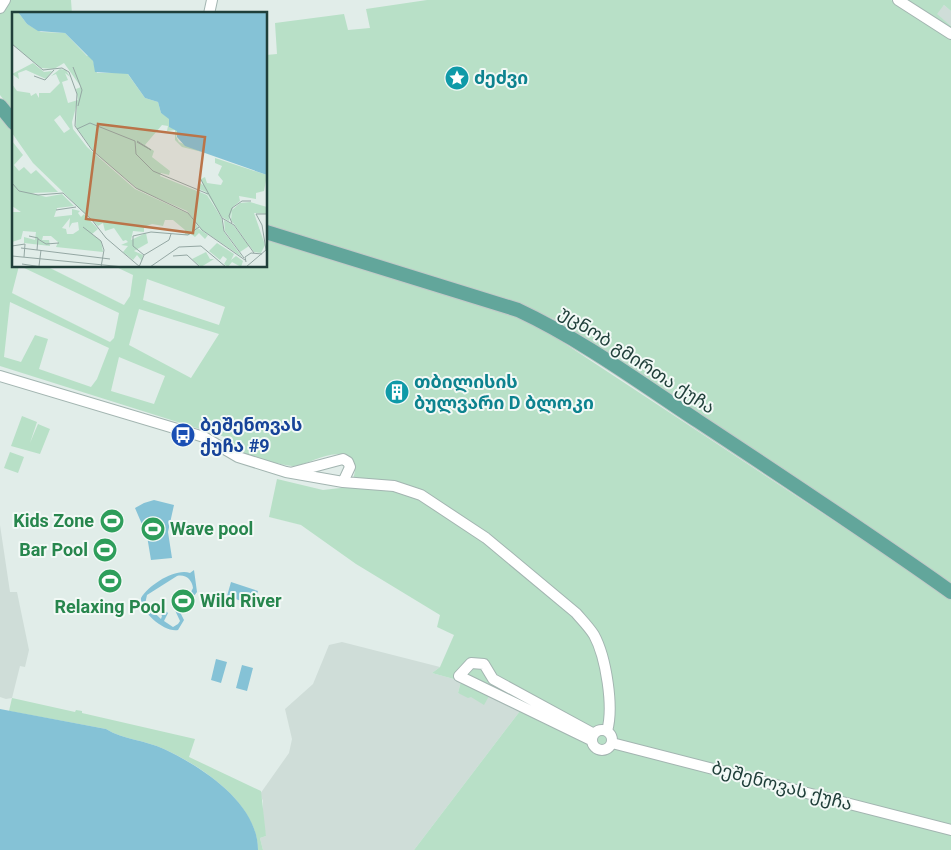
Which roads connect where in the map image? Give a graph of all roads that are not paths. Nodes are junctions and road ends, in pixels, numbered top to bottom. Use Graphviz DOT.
graph roads {
  1 [pos="5,0"];
  2 [pos="898,0"];
  3 [pos="0,8"];
  4 [pos="951,34"];
  5 [pos="0,106"];
  6 [pos="12,121"];
  7 [pos="268,233"];
  8 [pos="0,376"];
  9 [pos="291,473"];
  10 [pos="343,482"];
  11 [pos="951,592"];
  12 [pos="606,731"];
  13 [pos="592,737"];
  14 [pos="612,743"];
  15 [pos="951,830"];
  1 -- 3 [label="street"];
  2 -- 4 [label="street"];
  5 -- 6 [label="main road"];
  7 -- 11 [label="main road, უცნობ გმირთა ქუჩა"];
  8 -- 9 [label="street"];
  9 -- 10 [label="street"];
  9 -- 10 [label="street"];
  10 -- 12 [label="street"];
  12 -- 13 [label="street"];
  12 -- 14 [label="street"];
  13 -- 13 [label="street"];
  13 -- 14 [label="street"];
  14 -- 15 [label="street, ბეშენოვას ქუჩა"];
}
